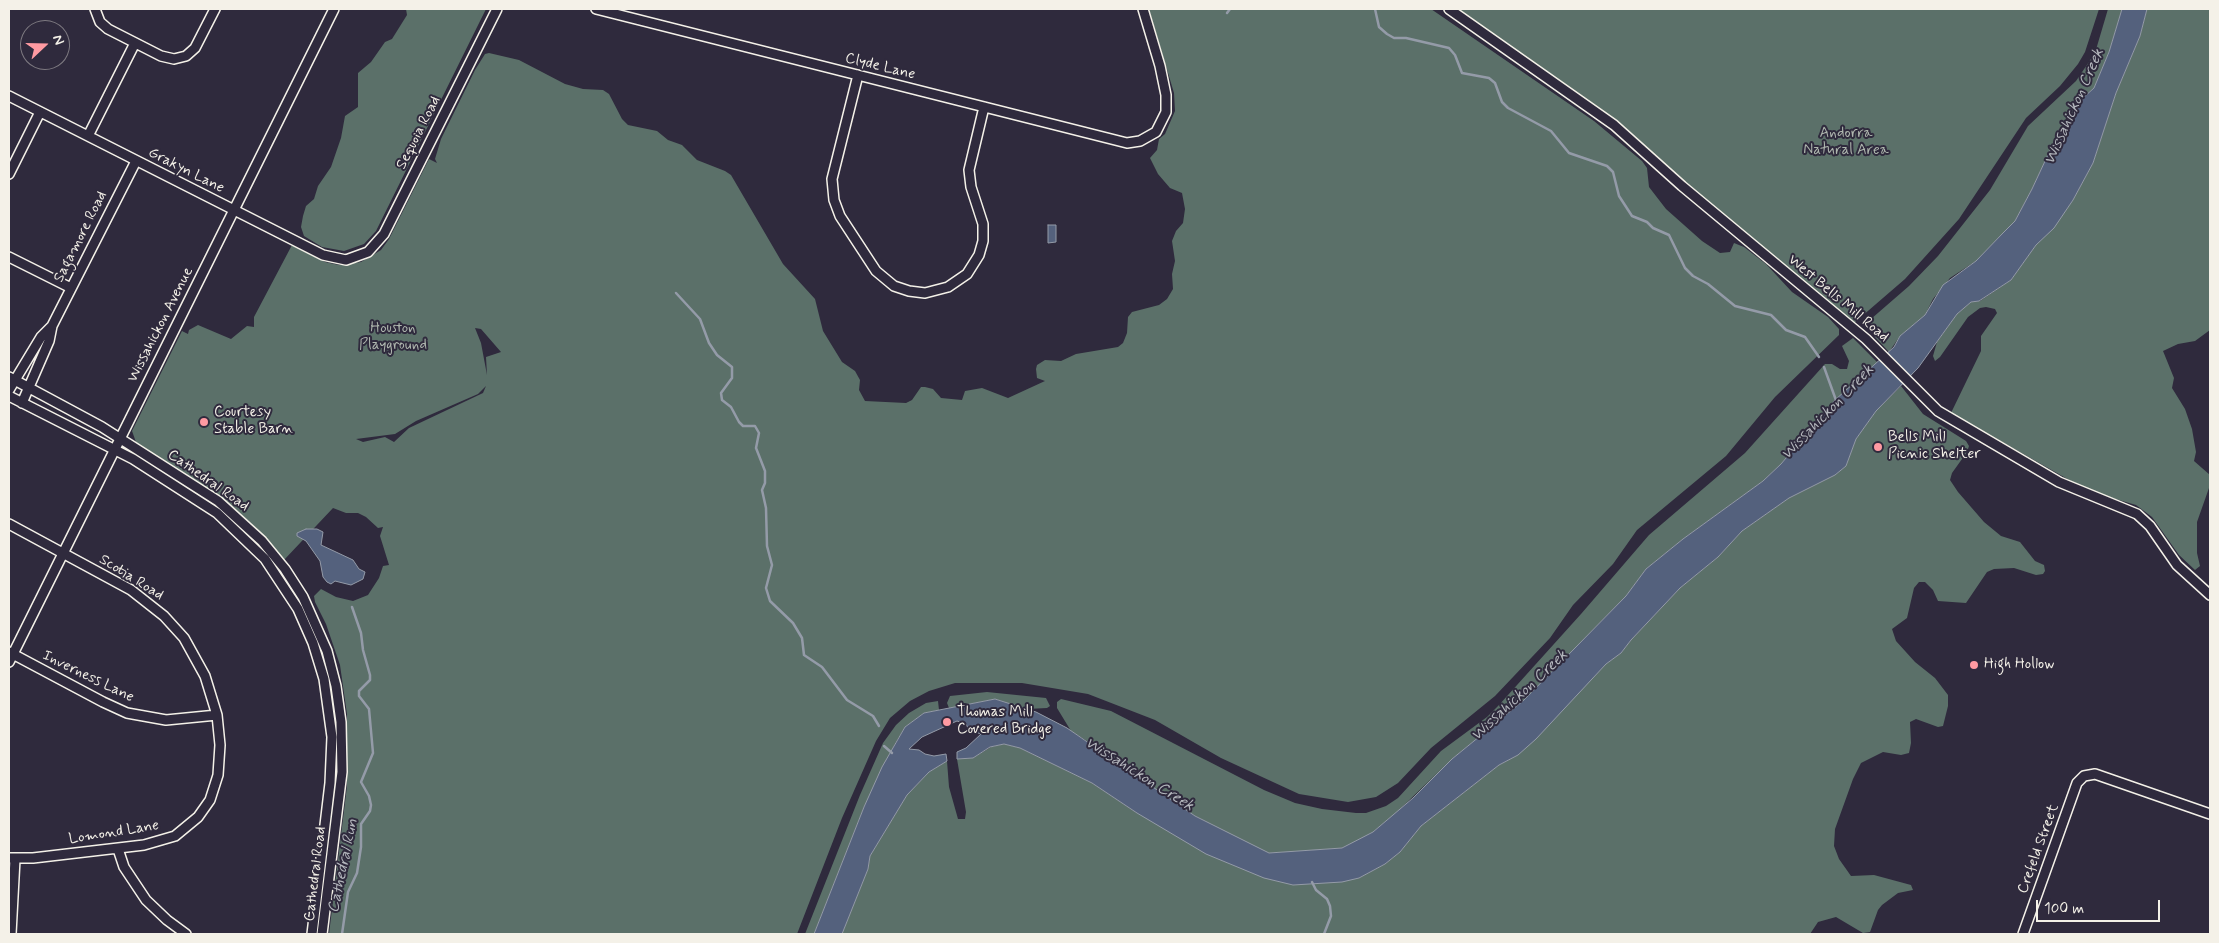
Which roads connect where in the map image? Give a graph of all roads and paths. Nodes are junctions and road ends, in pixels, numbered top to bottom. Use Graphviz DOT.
graph roads {
  1 [pos="95,9"];
  2 [pos="215,9"];
  3 [pos="334,9"];
  4 [pos="497,9"];
  5 [pos="596,9"];
  6 [pos="1143,9"];
  7 [pos="1449,9"];
  8 [pos="135,43"];
  9 [pos="858,75"];
  10 [pos="9,96"];
  11 [pos="984,107"];
  12 [pos="40,112"];
  13 [pos="88,136"];
  14 [pos="136,161"];
  15 [pos="9,174"];
  16 [pos="234,211"];
  17 [pos="9,257"];
  18 [pos="355,258"];
  19 [pos="71,288"];
  20 [pos="52,326"];
  21 [pos="12,378"];
  22 [pos="29,388"];
  23 [pos="9,390"];
  24 [pos="9,396"];
  25 [pos="22,403"];
  26 [pos="120,438"];
  27 [pos="114,451"];
  28 [pos="9,524"];
  29 [pos="63,553"];
  30 [pos="2210,596"];
  31 [pos="10,656"];
  32 [pos="217,715"];
  33 [pos="2210,814"];
  34 [pos="118,849"];
  35 [pos="12,858"];
  36 [pos="11,934"];
  37 [pos="186,934"];
  38 [pos="312,934"];
  39 [pos="322,934"];
  40 [pos="2023,934"];
  1 -- 8 [label="street"];
  2 -- 8 [label="street"];
  3 -- 16 [label="street, Wissahickon Avenue"];
  4 -- 18 [label="street, Sequoia Road"];
  5 -- 9 [label="street, Clyde Lane"];
  6 -- 11 [label="street, Clyde Lane"];
  7 -- 30 [label="street, West Bells Mill Road"];
  8 -- 13 [label="street"];
  9 -- 11 [label="street, Clyde Lane"];
  9 -- 11 [label="street"];
  10 -- 12 [label="street, Grakyn Lane"];
  12 -- 13 [label="street, Grakyn Lane"];
  12 -- 15 [label="street"];
  13 -- 14 [label="street, Grakyn Lane"];
  14 -- 16 [label="street, Grakyn Lane"];
  14 -- 19 [label="street, Sagamore Road"];
  16 -- 18 [label="street, Grakyn Lane"];
  16 -- 26 [label="street, Wissahickon Avenue"];
  17 -- 19 [label="street"];
  19 -- 20 [label="street, Sagamore Road"];
  20 -- 21 [label="street, Sagamore Road"];
  20 -- 22 [label="street, Sagamore Road"];
  21 -- 22 [label="street, Cathedral Road"];
  21 -- 23 [label="street, Sagamore Road"];
  22 -- 25 [label="street, Sagamore Road"];
  22 -- 26 [label="street, Cathedral Road"];
  24 -- 25 [label="street, Cathedral Road"];
  25 -- 27 [label="street, Cathedral Road"];
  26 -- 27 [label="street, Wissahickon Avenue"];
  26 -- 39 [label="street, Cathedral Road"];
  27 -- 29 [label="street, Wissahickon Avenue"];
  27 -- 38 [label="street, Cathedral Road"];
  28 -- 29 [label="street, Scotia Road"];
  29 -- 31 [label="street, Wissahickon Avenue"];
  29 -- 32 [label="street, Scotia Road"];
  31 -- 32 [label="street, Inverness Lane"];
  32 -- 34 [label="street, Lomond Lane"];
  33 -- 40 [label="street, Crefeld Street"];
  34 -- 35 [label="street, Lomond Lane"];
  34 -- 37 [label="street"];
  35 -- 36 [label="street"];
}
